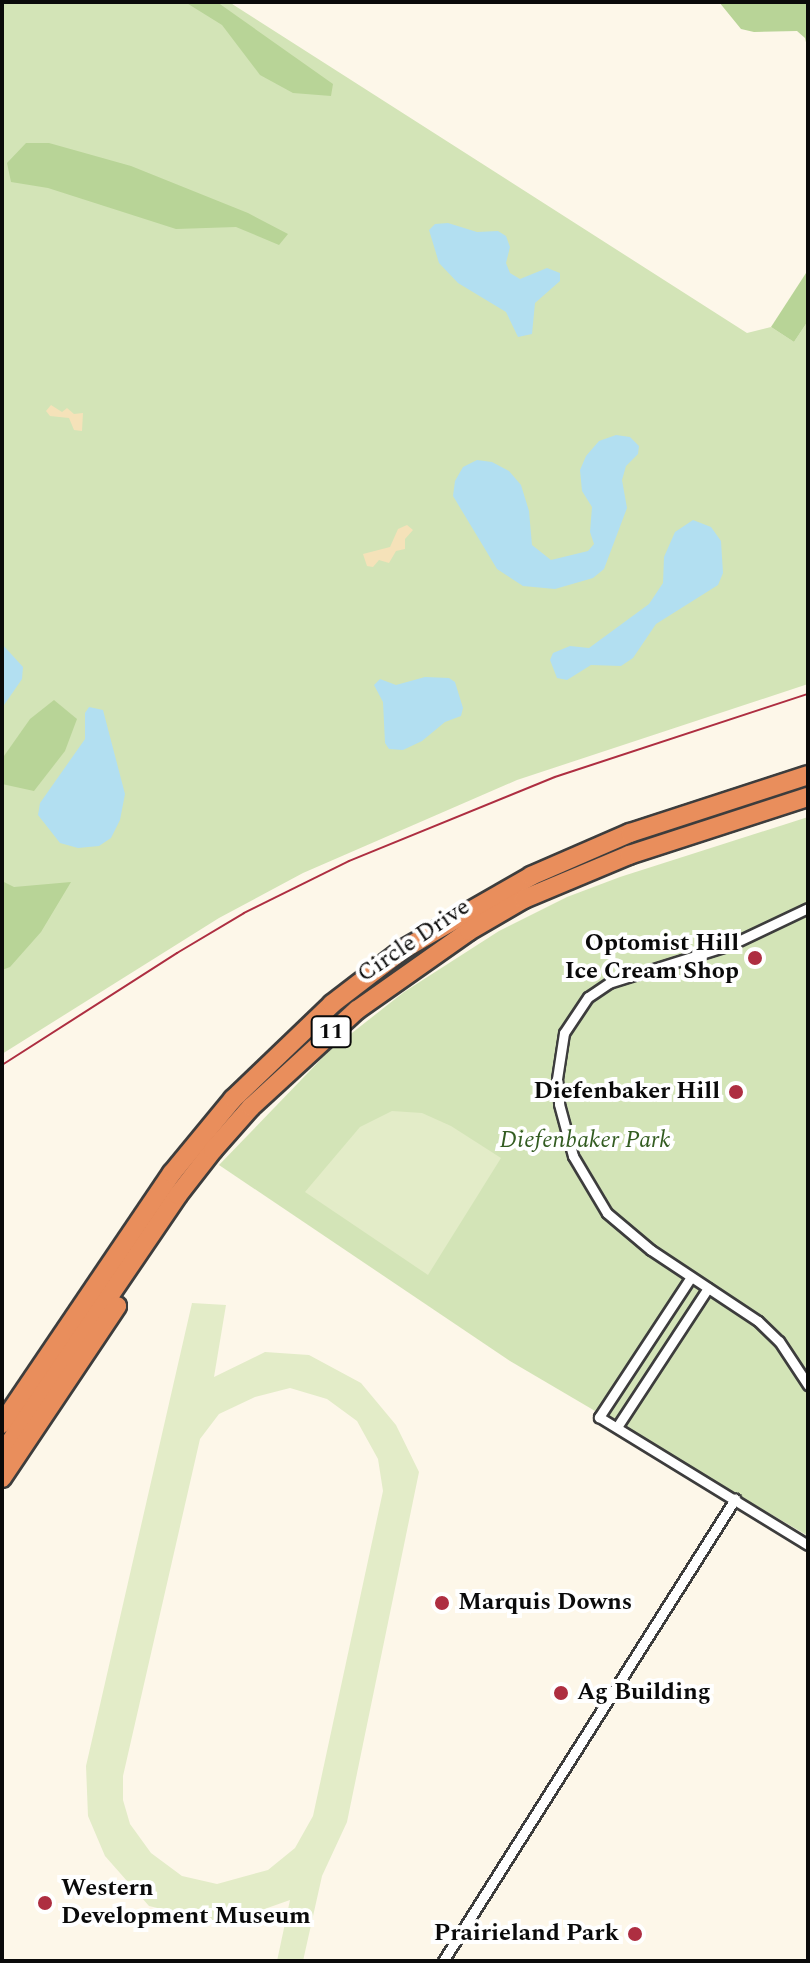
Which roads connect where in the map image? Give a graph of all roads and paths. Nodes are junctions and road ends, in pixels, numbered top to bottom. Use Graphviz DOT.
graph roads {
  1 [pos="808,775"];
  2 [pos="808,797"];
  3 [pos="808,908"];
  4 [pos="691,1277"];
  5 [pos="708,1288"];
  6 [pos="88,1296"];
  7 [pos="808,1385"];
  8 [pos="2,1409"];
  9 [pos="2,1424"];
  10 [pos="617,1427"];
  11 [pos="11,1453"];
  12 [pos="2,1478"];
  13 [pos="2,1486"];
  14 [pos="735,1499"];
  15 [pos="808,1545"];
  16 [pos="443,1961"];
  1 -- 6 [label="highway, Circle Drive / 11"];
  2 -- 11 [label="highway, Circle Drive / 11"];
  3 -- 4 [label="street"];
  4 -- 5 [label="street"];
  4 -- 10 [label="street"];
  5 -- 7 [label="street"];
  5 -- 10 [label="street"];
  6 -- 8 [label="highway"];
  6 -- 9 [label="highway, Circle Drive / 11"];
  10 -- 14 [label="street"];
  11 -- 12 [label="highway"];
  11 -- 13 [label="highway"];
  14 -- 15 [label="street"];
  14 -- 16 [label="street"];
}
